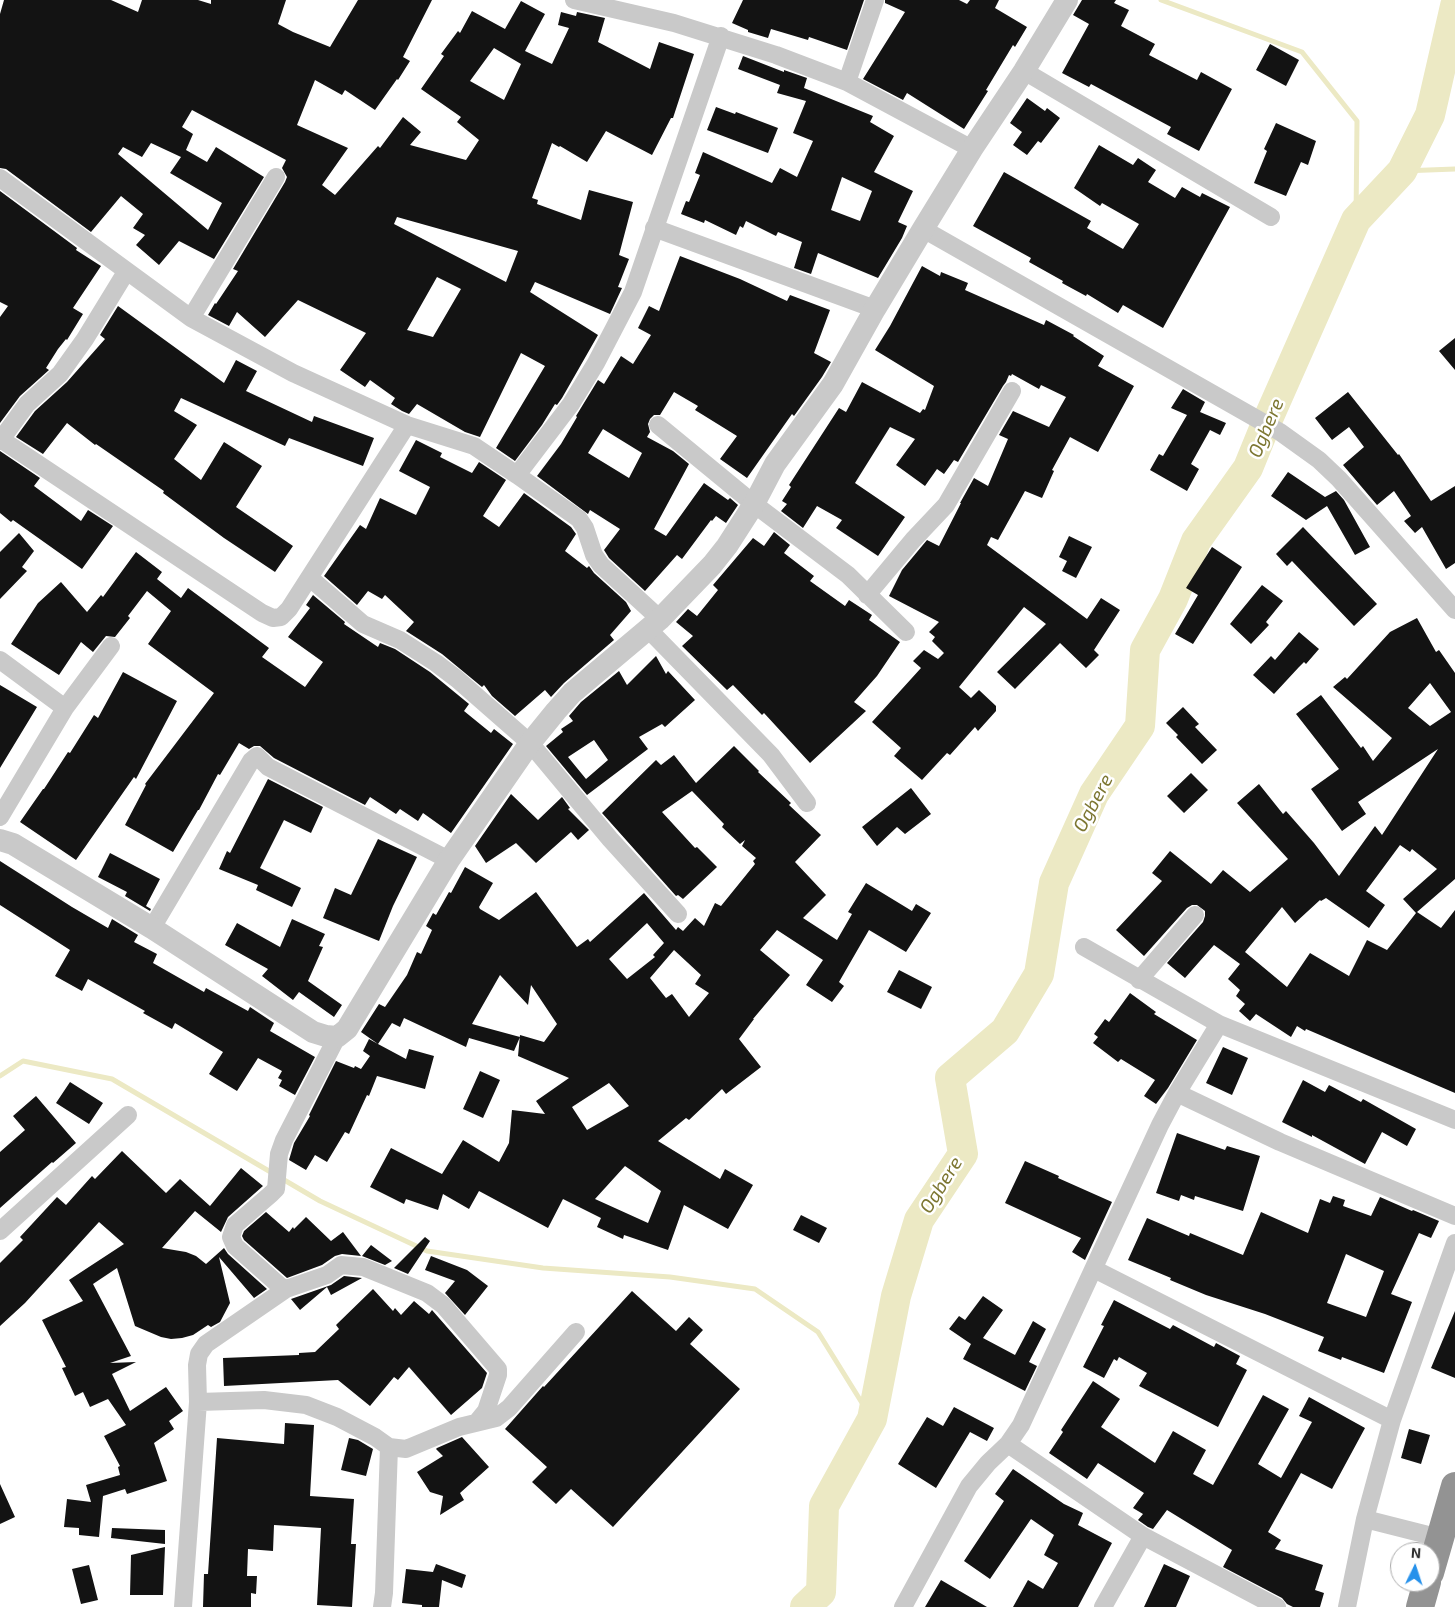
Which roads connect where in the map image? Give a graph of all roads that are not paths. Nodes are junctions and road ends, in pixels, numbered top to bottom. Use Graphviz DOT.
graph roads {
  1 [pos="574,0"];
  2 [pos="875,0"];
  3 [pos="1067,0"];
  4 [pos="721,36"];
  5 [pos="1024,71"];
  6 [pos="847,82"];
  7 [pos="972,150"];
  8 [pos="276,176"];
  9 [pos="0,178"];
  10 [pos="1270,217"];
  11 [pos="654,228"];
  12 [pos="923,229"];
  13 [pos="126,272"];
  14 [pos="875,309"];
  15 [pos="191,318"];
  16 [pos="1012,391"];
  17 [pos="407,425"];
  18 [pos="658,425"];
  19 [pos="1,441"];
  20 [pos="517,475"];
  21 [pos="754,504"];
  22 [pos="310,578"];
  23 [pos="867,594"];
  24 [pos="1455,610"];
  25 [pos="654,624"];
  26 [pos="906,632"];
  27 [pos="111,646"];
  28 [pos="0,660"];
  29 [pos="65,708"];
  30 [pos="530,743"];
  31 [pos="807,802"];
  32 [pos="0,817"];
  33 [pos="0,840"];
  34 [pos="449,860"];
  35 [pos="678,914"];
  36 [pos="1195,915"];
  37 [pos="152,928"];
  38 [pos="1084,947"];
  39 [pos="1139,980"];
  40 [pos="1219,1024"];
  41 [pos="337,1037"];
  42 [pos="1176,1093"];
  43 [pos="128,1115"];
  44 [pos="1455,1120"];
  45 [pos="1455,1216"];
  46 [pos="0,1231"];
  47 [pos="1455,1243"];
  48 [pos="1094,1268"];
  49 [pos="286,1289"];
  50 [pos="576,1332"];
  51 [pos="198,1402"];
  52 [pos="1392,1420"];
  53 [pos="477,1422"];
  54 [pos="1008,1444"];
  55 [pos="389,1447"];
  56 [pos="1455,1486"];
  57 [pos="1365,1519"];
  58 [pos="1143,1536"];
  59 [pos="1440,1538"];
  60 [pos="1439,1542"];
  61 [pos="1424,1592"];
  62 [pos="183,1607"];
  63 [pos="382,1607"];
  64 [pos="903,1607"];
  65 [pos="1103,1607"];
  66 [pos="1278,1607"];
  67 [pos="1347,1607"];
  68 [pos="1420,1607"];
  1 -- 4 [label="street"];
  2 -- 6 [label="street"];
  3 -- 5 [label="street"];
  4 -- 6 [label="street"];
  4 -- 11 [label="street"];
  5 -- 7 [label="street"];
  5 -- 10 [label="street"];
  6 -- 7 [label="street"];
  7 -- 12 [label="street"];
  8 -- 15 [label="street"];
  9 -- 13 [label="street"];
  11 -- 14 [label="street"];
  11 -- 20 [label="street"];
  12 -- 14 [label="street"];
  12 -- 24 [label="street"];
  13 -- 15 [label="street"];
  13 -- 19 [label="street"];
  14 -- 21 [label="street"];
  15 -- 17 [label="street"];
  16 -- 23 [label="street"];
  17 -- 20 [label="street"];
  17 -- 22 [label="street"];
  18 -- 21 [label="street"];
  19 -- 22 [label="street"];
  20 -- 25 [label="street"];
  21 -- 23 [label="street"];
  21 -- 25 [label="street"];
  22 -- 30 [label="street"];
  23 -- 26 [label="street"];
  25 -- 30 [label="street"];
  25 -- 31 [label="street"];
  27 -- 29 [label="street"];
  28 -- 29 [label="street"];
  29 -- 32 [label="street"];
  30 -- 34 [label="street"];
  30 -- 35 [label="street"];
  33 -- 37 [label="street"];
  34 -- 37 [label="street"];
  34 -- 41 [label="street"];
  36 -- 39 [label="street"];
  37 -- 41 [label="street"];
  38 -- 39 [label="street"];
  39 -- 40 [label="street"];
  40 -- 42 [label="street"];
  40 -- 44 [label="street"];
  41 -- 49 [label="street"];
  42 -- 45 [label="street"];
  42 -- 48 [label="street"];
  43 -- 46 [label="street"];
  47 -- 52 [label="street"];
  48 -- 52 [label="street"];
  48 -- 54 [label="street"];
  49 -- 51 [label="street"];
  49 -- 53 [label="street"];
  50 -- 53 [label="street"];
  51 -- 55 [label="street"];
  51 -- 62 [label="street"];
  52 -- 57 [label="street"];
  53 -- 55 [label="street"];
  54 -- 58 [label="street"];
  54 -- 64 [label="street"];
  55 -- 63 [label="street"];
  56 -- 59 [label="highway"];
  57 -- 59 [label="street"];
  57 -- 67 [label="street"];
  58 -- 65 [label="street"];
  58 -- 66 [label="street"];
  59 -- 60 [label="highway"];
  61 -- 68 [label="highway"];
}
